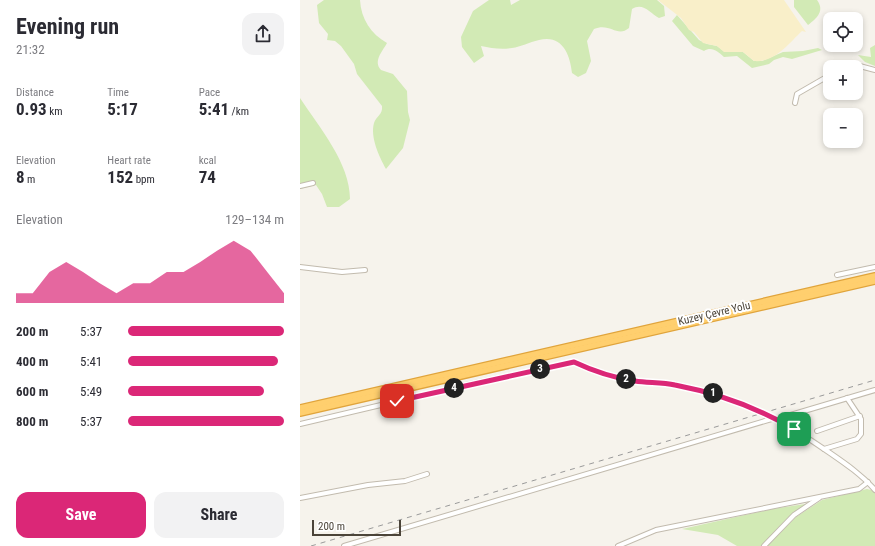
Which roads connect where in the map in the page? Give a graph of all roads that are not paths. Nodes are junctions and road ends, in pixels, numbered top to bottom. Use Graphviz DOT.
graph roads {
  1 [pos="863,66"];
  2 [pos="875,70"];
  3 [pos="823,79"];
  4 [pos="795,103"];
  5 [pos="314,183"];
  6 [pos="300,186"];
  7 [pos="300,267"];
  8 [pos="875,267"];
  9 [pos="365,270"];
  10 [pos="837,275"];
  11 [pos="875,276"];
  12 [pos="875,281"];
  13 [pos="553,352"];
  14 [pos="533,357"];
  15 [pos="875,390"];
  16 [pos="847,398"];
  17 [pos="300,408"];
  18 [pos="300,413"];
  19 [pos="860,416"];
  20 [pos="776,419"];
  21 [pos="300,424"];
  22 [pos="817,431"];
  23 [pos="824,449"];
  24 [pos="427,474"];
  25 [pos="868,482"];
  26 [pos="875,490"];
  27 [pos="822,496"];
  28 [pos="300,498"];
  29 [pos="344,546"];
  30 [pos="618,546"];
  31 [pos="764,546"];
  1 -- 2 [label="street"];
  3 -- 4 [label="street"];
  5 -- 6 [label="street"];
  7 -- 9 [label="street"];
  8 -- 10 [label="street"];
  11 -- 13 [label="highway, Kuzey Çevre Yolu"];
  12 -- 13 [label="highway, Kuzey Çevre Yolu"];
  13 -- 14 [label="highway"];
  14 -- 17 [label="highway"];
  14 -- 18 [label="highway"];
  15 -- 16 [label="street"];
  16 -- 19 [label="street"];
  16 -- 20 [label="street"];
  19 -- 22 [label="street"];
  19 -- 23 [label="street"];
  20 -- 21 [label="street"];
  20 -- 23 [label="street"];
  20 -- 29 [label="street"];
  23 -- 25 [label="street"];
  24 -- 28 [label="street"];
  25 -- 26 [label="street"];
  25 -- 27 [label="street"];
  27 -- 30 [label="street"];
  27 -- 31 [label="street"];
}
